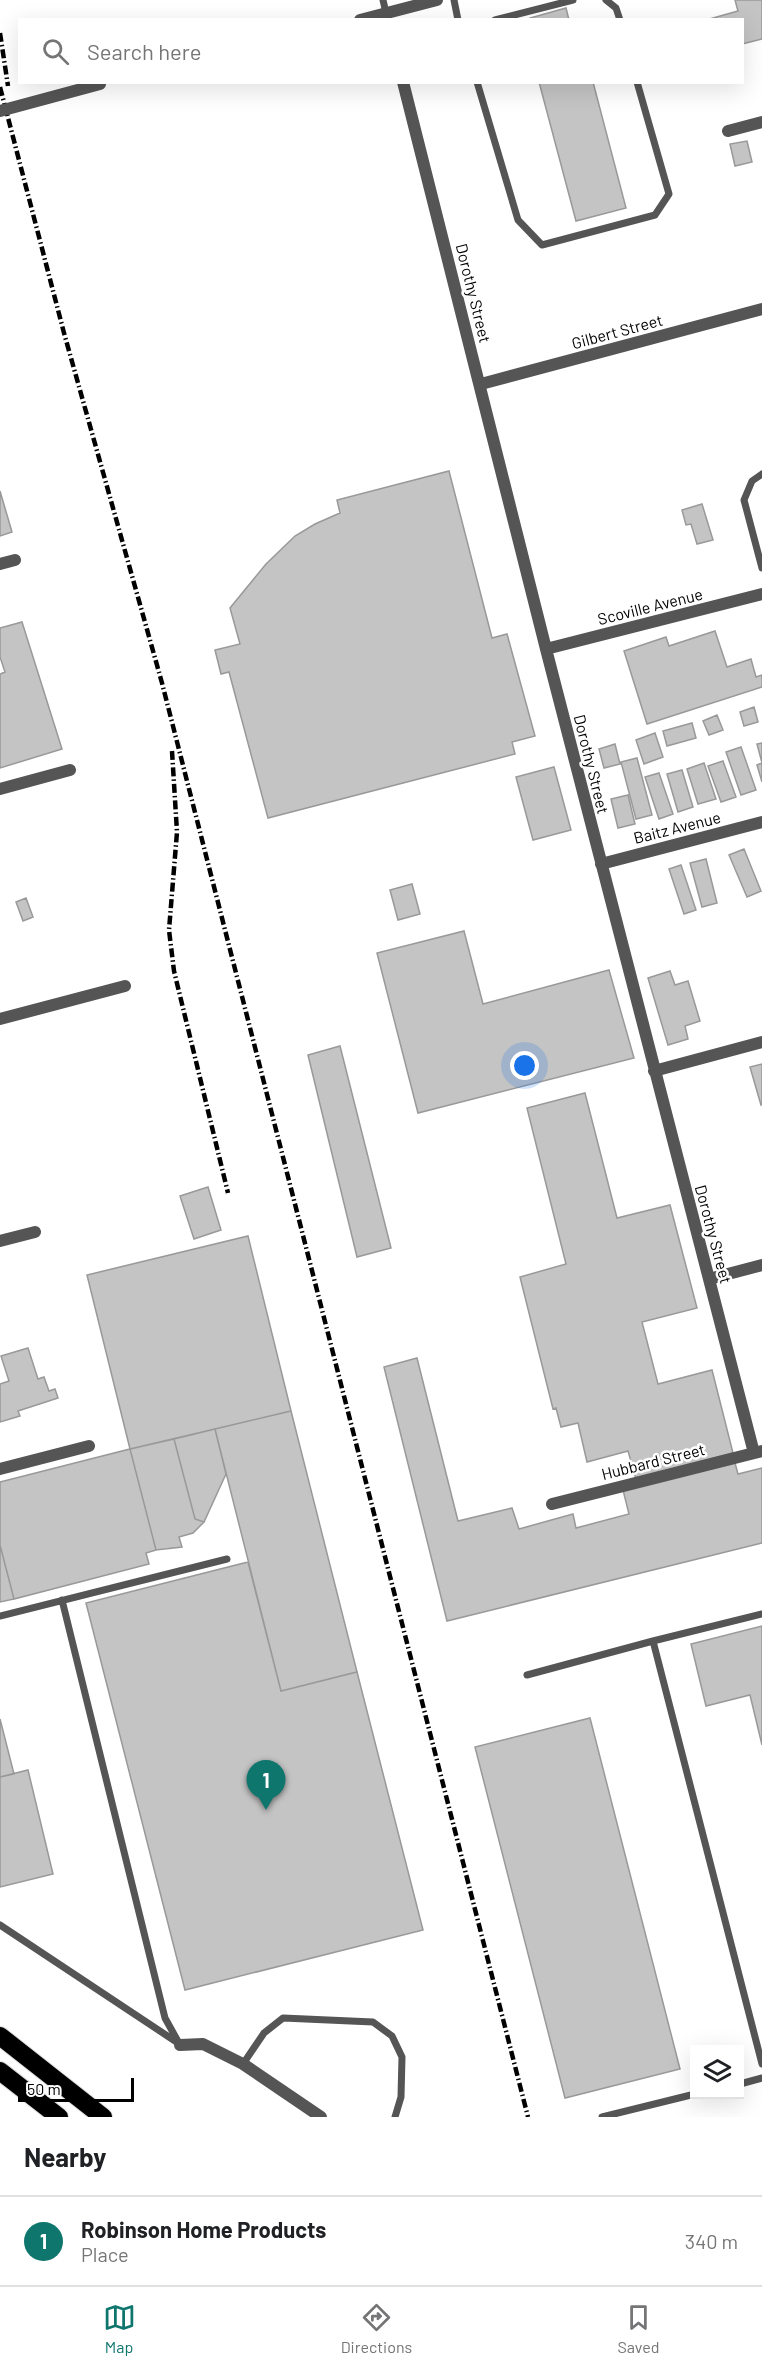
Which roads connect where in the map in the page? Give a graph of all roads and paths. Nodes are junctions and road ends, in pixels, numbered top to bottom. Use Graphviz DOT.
graph roads {
  1 [pos="382,0"];
  2 [pos="437,0"];
  3 [pos="454,0"];
  4 [pos="573,0"];
  5 [pos="606,0"];
  6 [pos="386,16"];
  7 [pos="458,18"];
  8 [pos="503,18"];
  9 [pos="619,18"];
  10 [pos="99,84"];
  11 [pos="405,84"];
  12 [pos="478,84"];
  13 [pos="638,84"];
  14 [pos="0,111"];
  15 [pos="762,122"];
  16 [pos="728,131"];
  17 [pos="762,309"];
  18 [pos="481,384"];
  19 [pos="762,474"];
  20 [pos="15,560"];
  21 [pos="0,564"];
  22 [pos="762,568"];
  23 [pos="762,594"];
  24 [pos="546,649"];
  25 [pos="70,771"];
  26 [pos="0,789"];
  27 [pos="762,822"];
  28 [pos="601,864"];
  29 [pos="125,986"];
  30 [pos="0,1019"];
  31 [pos="762,1042"];
  32 [pos="654,1071"];
  33 [pos="35,1232"];
  34 [pos="0,1241"];
  35 [pos="762,1265"];
  36 [pos="709,1279"];
  37 [pos="89,1446"];
  38 [pos="758,1452"];
  39 [pos="0,1469"];
  40 [pos="552,1504"];
  41 [pos="227,1559"];
  42 [pos="62,1600"];
  43 [pos="762,1614"];
  44 [pos="0,1616"];
  45 [pos="653,1641"];
  46 [pos="528,1675"];
  47 [pos="0,1925"];
  48 [pos="0,2036"];
  49 [pos="180,2045"];
  50 [pos="243,2064"];
  51 [pos="762,2064"];
  52 [pos="0,2071"];
  53 [pos="762,2078"];
  54 [pos="744,2083"];
  55 [pos="690,2095"];
  56 [pos="59,2117"];
  57 [pos="103,2117"];
  58 [pos="321,2117"];
  59 [pos="395,2117"];
  60 [pos="602,2117"];
  1 -- 6 [label="lane"];
  2 -- 6 [label="street"];
  3 -- 7 [label="lane"];
  4 -- 8 [label="lane"];
  5 -- 9 [label="lane"];
  10 -- 14 [label="street, bridge"];
  11 -- 18 [label="street, Dorothy Street"];
  12 -- 13 [label="lane"];
  15 -- 16 [label="street"];
  17 -- 18 [label="street, Gilbert Street"];
  18 -- 24 [label="street, Dorothy Street"];
  19 -- 22 [label="lane"];
  20 -- 21 [label="street"];
  23 -- 24 [label="street, Scoville Avenue"];
  24 -- 28 [label="street, Dorothy Street"];
  25 -- 26 [label="street"];
  27 -- 28 [label="street, Baitz Avenue"];
  28 -- 32 [label="street, Dorothy Street"];
  29 -- 30 [label="street"];
  31 -- 32 [label="street"];
  32 -- 36 [label="street, Dorothy Street"];
  33 -- 34 [label="street"];
  35 -- 36 [label="street"];
  36 -- 38 [label="street, Dorothy Street"];
  37 -- 39 [label="street"];
  38 -- 40 [label="street, Hubbard Street"];
  41 -- 42 [label="lane"];
  42 -- 44 [label="lane"];
  42 -- 49 [label="lane"];
  43 -- 45 [label="lane"];
  45 -- 46 [label="lane"];
  45 -- 51 [label="lane"];
  47 -- 49 [label="lane"];
  48 -- 57 [label="highway"];
  49 -- 50 [label="street"];
  50 -- 58 [label="street"];
  50 -- 59 [label="lane"];
  52 -- 56 [label="highway"];
  53 -- 54 [label="lane"];
  55 -- 60 [label="lane"];
}
